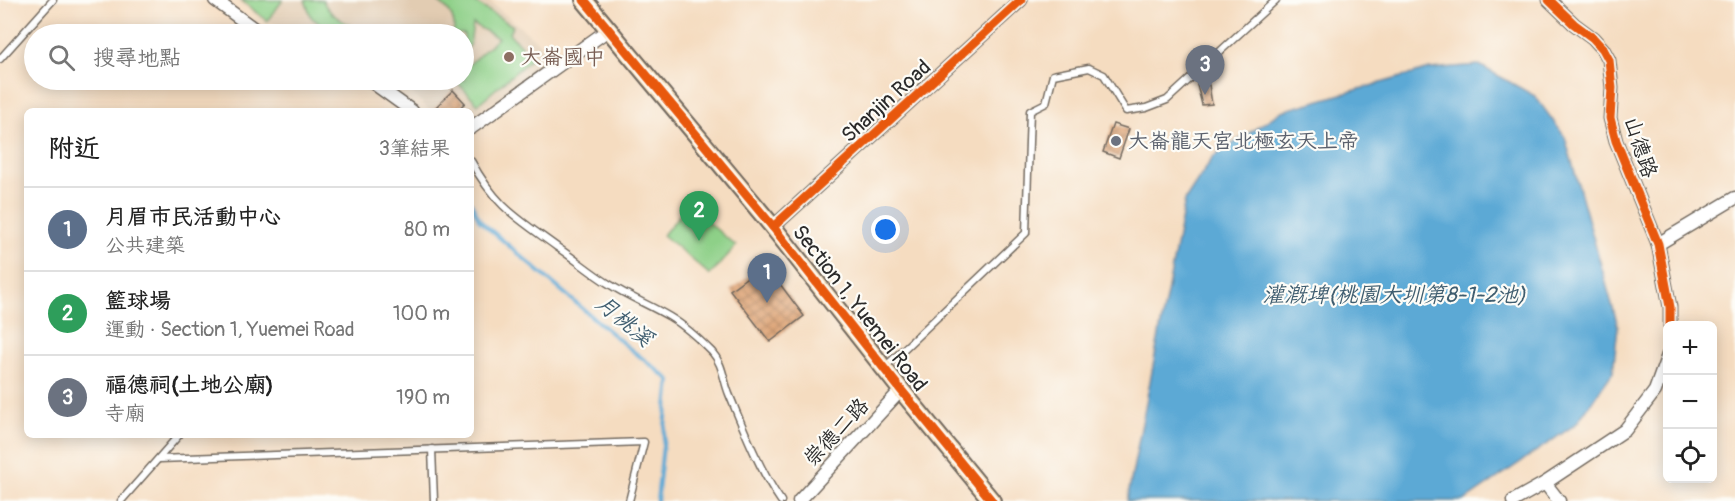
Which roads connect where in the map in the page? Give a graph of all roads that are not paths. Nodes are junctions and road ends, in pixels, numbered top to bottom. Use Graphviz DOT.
graph roads {
  1 [pos="53,0"];
  2 [pos="215,0"];
  3 [pos="584,0"];
  4 [pos="1021,0"];
  5 [pos="1276,0"];
  6 [pos="1549,0"];
  7 [pos="31,24"];
  8 [pos="248,24"];
  9 [pos="608,30"];
  10 [pos="24,32"];
  11 [pos="0,59"];
  12 [pos="383,90"];
  13 [pos="408,108"];
  14 [pos="474,126"];
  15 [pos="474,167"];
  16 [pos="1735,198"];
  17 [pos="773,227"];
  18 [pos="1658,244"];
  19 [pos="1670,321"];
  20 [pos="884,368"];
  21 [pos="1663,370"];
  22 [pos="901,390"];
  23 [pos="176,438"];
  24 [pos="432,449"];
  25 [pos="159,459"];
  26 [pos="1545,483"];
  27 [pos="121,501"];
  28 [pos="434,501"];
  29 [pos="630,501"];
  30 [pos="781,501"];
  31 [pos="799,501"];
  32 [pos="992,501"];
  33 [pos="1513,501"];
  34 [pos="1559,501"];
  1 -- 7 [label="lane"];
  2 -- 8 [label="street"];
  3 -- 9 [label="street, Section 1, Yuemei Road"];
  4 -- 17 [label="street, Shanjin Road"];
  5 -- 20 [label="lane"];
  6 -- 18 [label="street, 山德路"];
  9 -- 14 [label="street"];
  9 -- 17 [label="street, Section 1, Yuemei Road"];
  10 -- 11 [label="lane"];
  12 -- 13 [label="street"];
  15 -- 30 [label="lane"];
  16 -- 18 [label="street"];
  17 -- 20 [label="street, Section 1, Yuemei Road"];
  18 -- 19 [label="street, 山德路"];
  20 -- 22 [label="street, Section 1, Yuemei Road"];
  21 -- 26 [label="street"];
  22 -- 31 [label="street, 崇德二路"];
  22 -- 32 [label="street, Section 1, Yuemei Road"];
  23 -- 25 [label="lane"];
  24 -- 25 [label="lane"];
  24 -- 28 [label="lane"];
  24 -- 29 [label="lane"];
  25 -- 27 [label="lane"];
  26 -- 33 [label="street"];
  26 -- 34 [label="street"];
}
